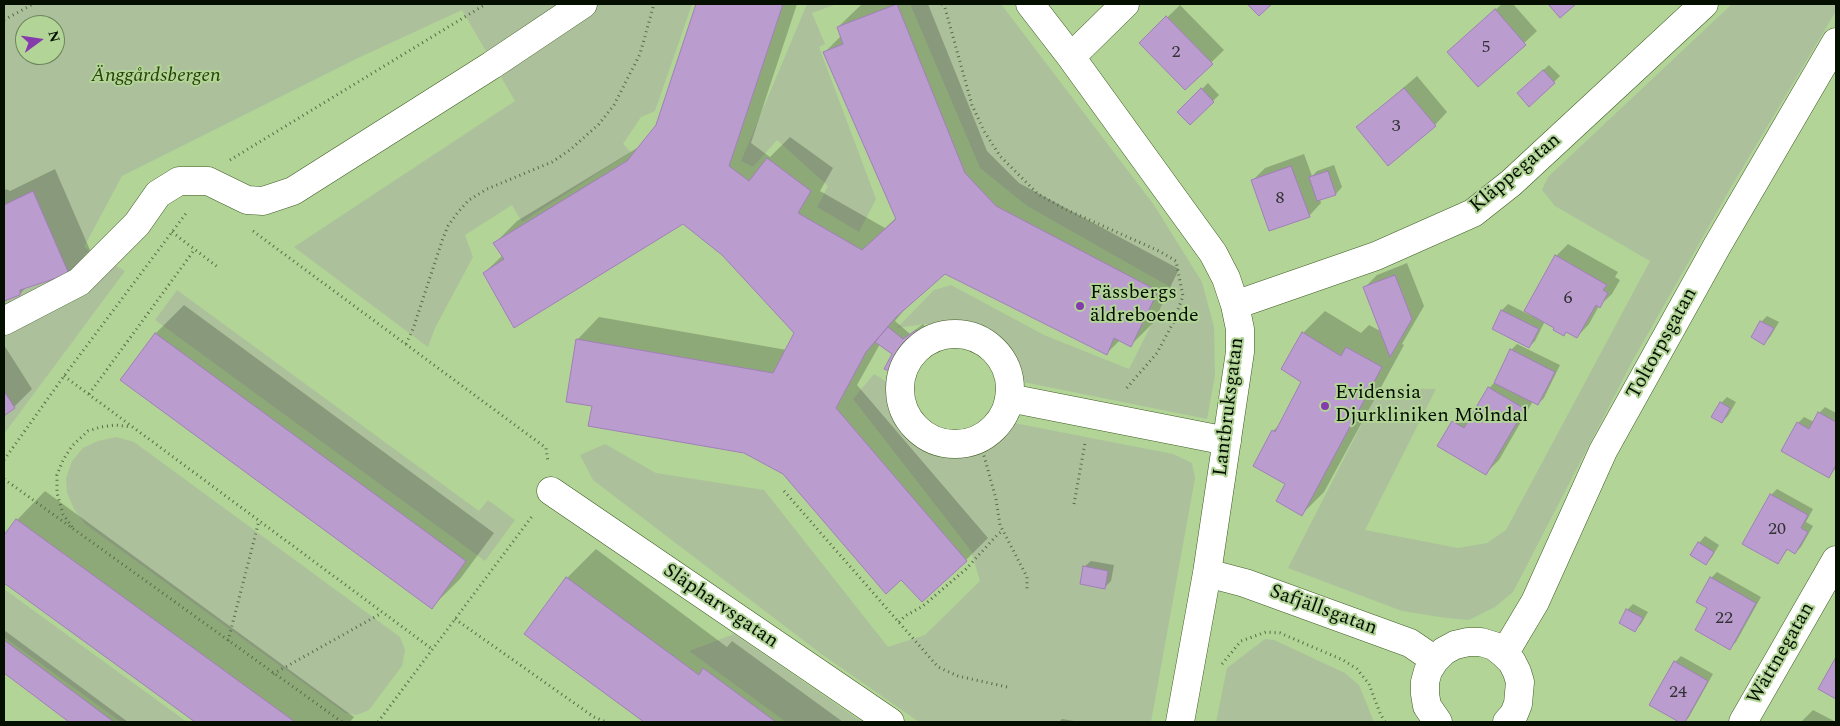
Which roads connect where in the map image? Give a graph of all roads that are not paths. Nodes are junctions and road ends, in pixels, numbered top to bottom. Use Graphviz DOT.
graph roads {
  1 [pos="583,4"];
  2 [pos="1030,4"];
  3 [pos="1125,4"];
  4 [pos="1704,4"];
  5 [pos="1836,42"];
  6 [pos="1071,57"];
  7 [pos="1235,305"];
  8 [pos="4,321"];
  9 [pos="1009,410"];
  10 [pos="1226,441"];
  11 [pos="551,491"];
  12 [pos="1836,560"];
  13 [pos="1207,573"];
  14 [pos="1504,654"];
  15 [pos="1435,660"];
  16 [pos="1518,720"];
  17 [pos="890,722"];
  18 [pos="1180,722"];
  19 [pos="1438,722"];
  20 [pos="1743,722"];
  1 -- 8 [label="street"];
  2 -- 6 [label="street, Lantbruksgatan"];
  3 -- 6 [label="street"];
  4 -- 7 [label="street, Kläppegatan"];
  5 -- 14 [label="street, Toltorpsgatan"];
  6 -- 7 [label="street, Lantbruksgatan"];
  7 -- 10 [label="street, Lantbruksgatan"];
  9 -- 10 [label="street"];
  10 -- 13 [label="street, Lantbruksgatan"];
  11 -- 17 [label="street, Släpharvsgatan"];
  12 -- 20 [label="street, Wättnegatan"];
  13 -- 15 [label="street, Safjällsgatan"];
  13 -- 18 [label="street, Lantbruksgatan"];
  14 -- 15 [label="street"];
  14 -- 16 [label="street"];
  15 -- 19 [label="street"];
}
